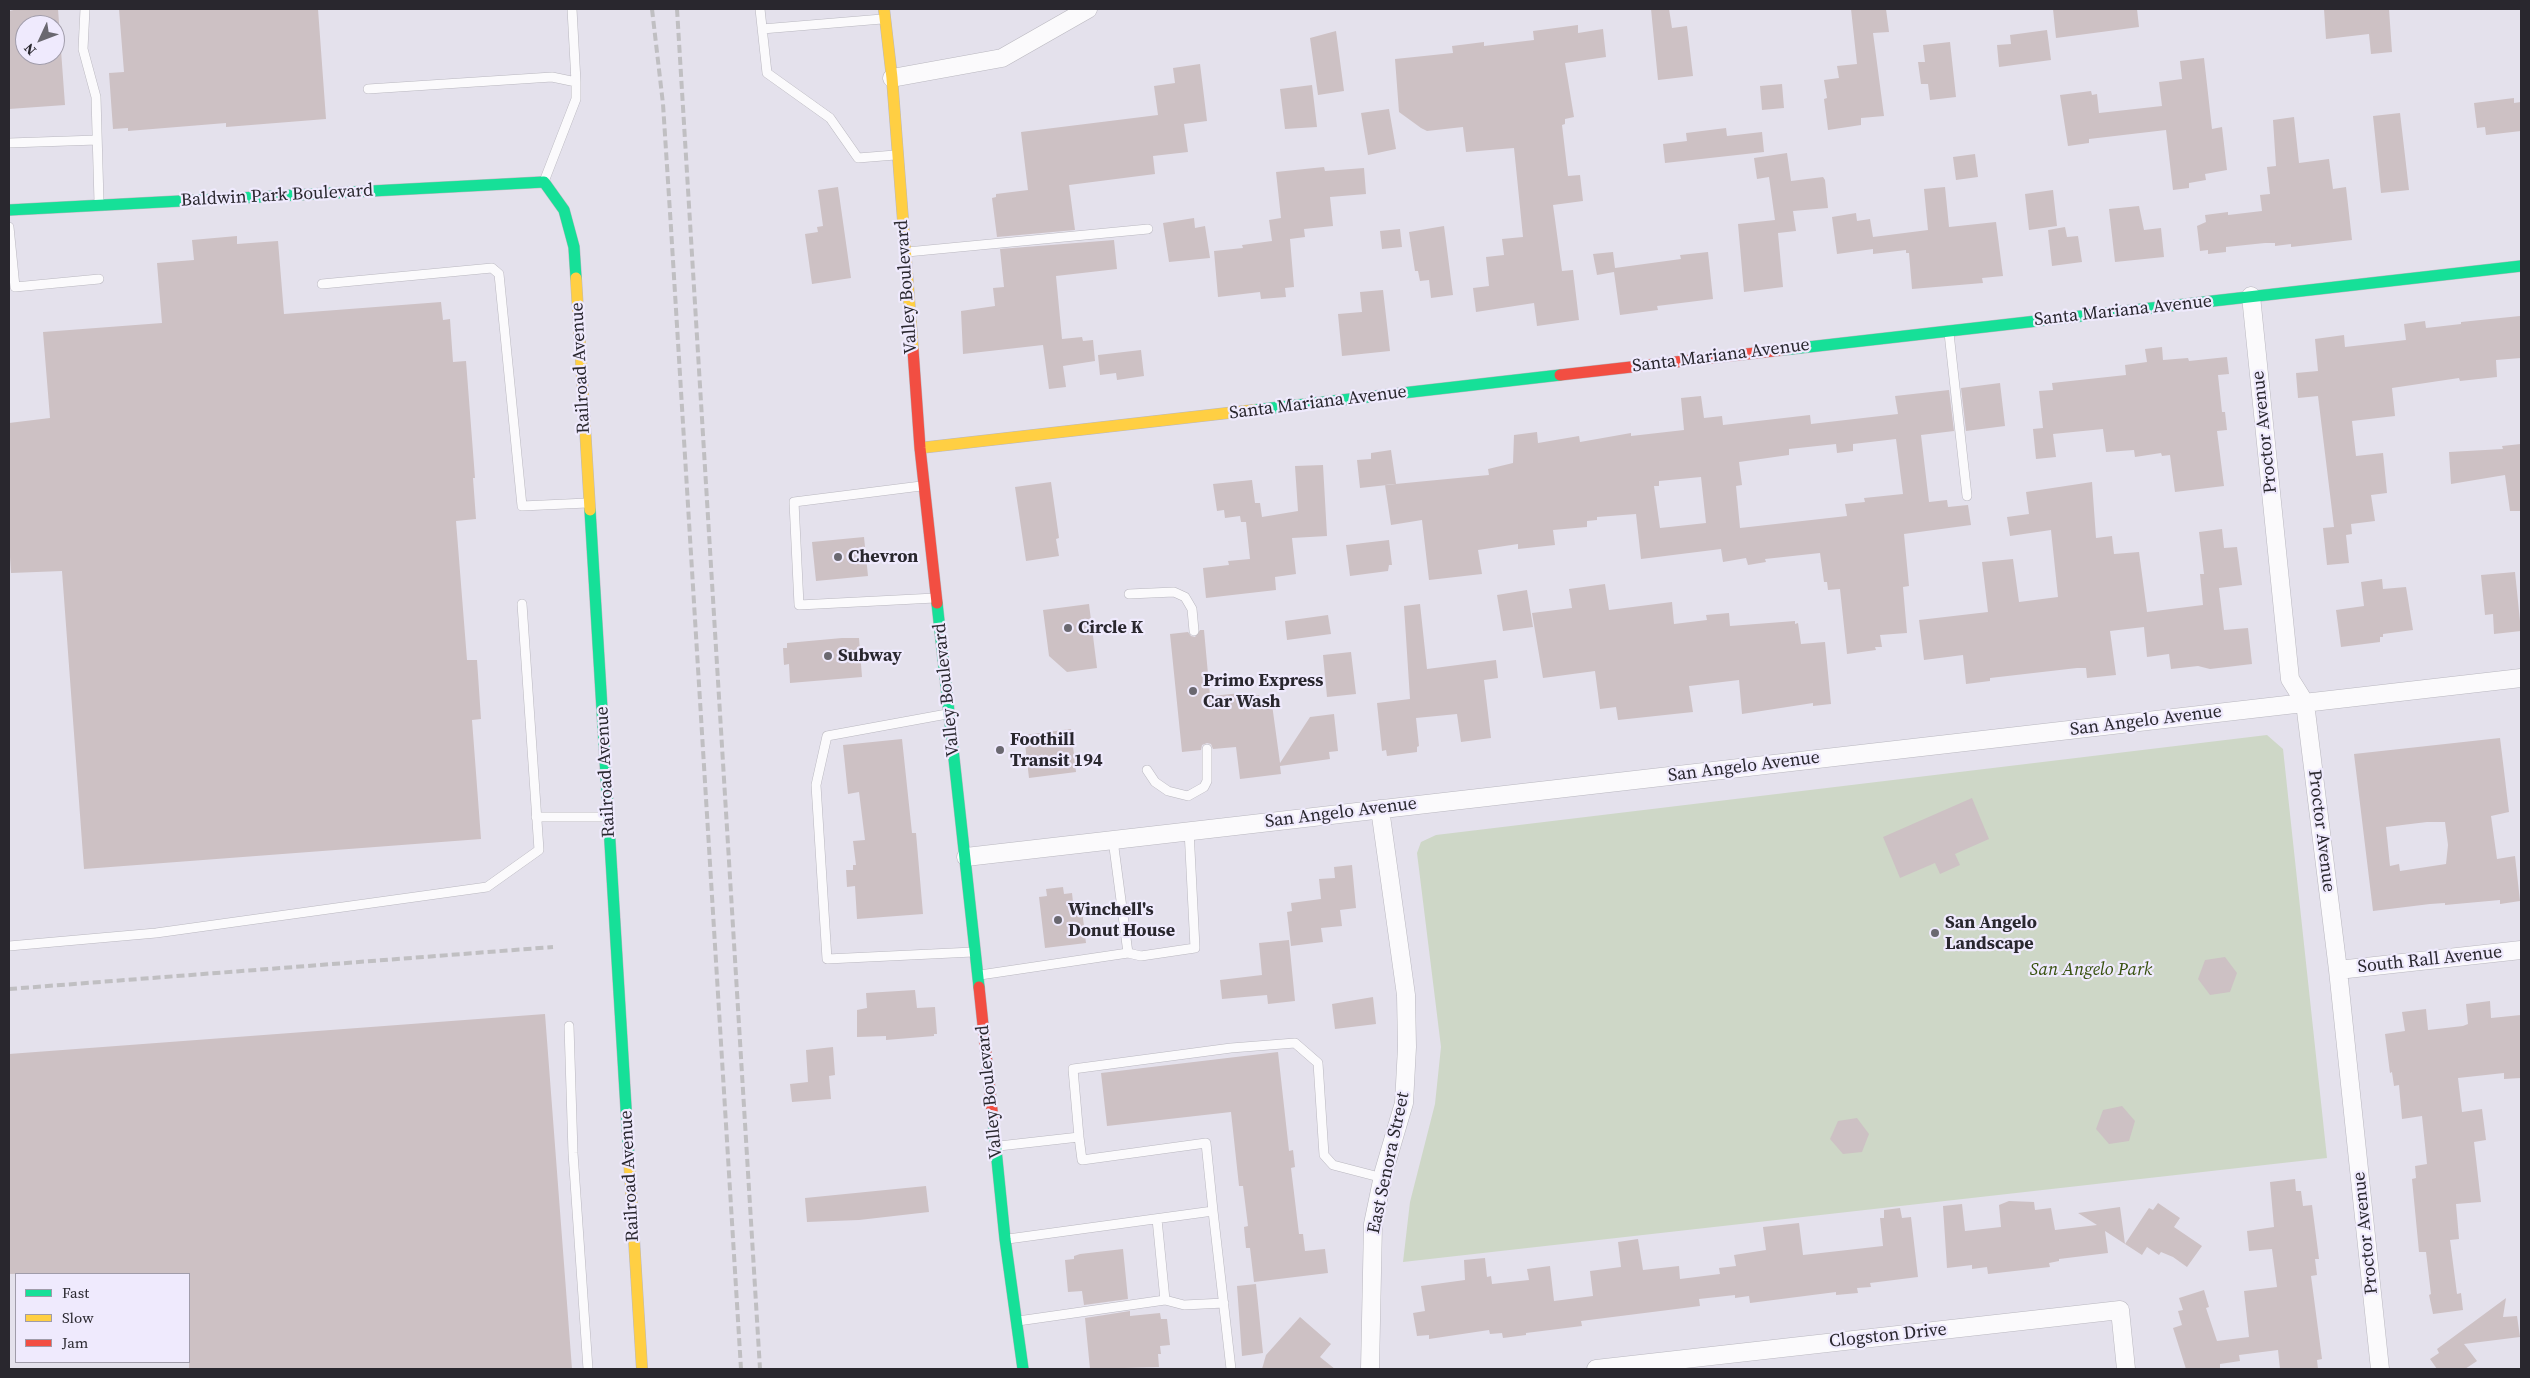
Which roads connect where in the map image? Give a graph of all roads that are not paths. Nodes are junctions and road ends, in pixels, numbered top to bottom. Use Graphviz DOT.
graph roads {
  1 [pos="85,9"];
  2 [pos="572,9"];
  3 [pos="760,9"];
  4 [pos="1088,9"];
  5 [pos="884,14"];
  6 [pos="762,29"];
  7 [pos="892,78"];
  8 [pos="576,82"];
  9 [pos="368,89"];
  10 [pos="97,140"];
  11 [pos="9,144"];
  12 [pos="897,154"];
  13 [pos="544,182"];
  14 [pos="100,205"];
  15 [pos="9,210"];
  16 [pos="9,227"];
  17 [pos="1148,229"];
  18 [pos="905,253"];
  19 [pos="2521,266"];
  20 [pos="99,280"];
  21 [pos="322,284"];
  22 [pos="2251,296"];
  23 [pos="1949,330"];
  24 [pos="920,448"];
  25 [pos="924,486"];
  26 [pos="1967,496"];
  27 [pos="590,502"];
  28 [pos="1129,594"];
  29 [pos="937,597"];
  30 [pos="522,604"];
  31 [pos="1194,631"];
  32 [pos="2521,678"];
  33 [pos="2305,703"];
  34 [pos="950,714"];
  35 [pos="1207,749"];
  36 [pos="1147,770"];
  37 [pos="1380,809"];
  38 [pos="536,817"];
  39 [pos="608,817"];
  40 [pos="1189,830"];
  41 [pos="1113,840"];
  42 [pos="966,857"];
  43 [pos="9,946"];
  44 [pos="2521,950"];
  45 [pos="976,952"];
  46 [pos="1128,953"];
  47 [pos="2338,970"];
  48 [pos="978,975"];
  49 [pos="570,1026"];
  50 [pos="1078,1137"];
  51 [pos="996,1147"];
  52 [pos="1382,1178"];
  53 [pos="1214,1211"];
  54 [pos="1157,1219"];
  55 [pos="1006,1239"];
  56 [pos="1165,1300"];
  57 [pos="1224,1303"];
  58 [pos="1018,1321"];
  59 [pos="588,1369"];
  60 [pos="642,1369"];
  61 [pos="1023,1369"];
  62 [pos="1231,1369"];
  63 [pos="1370,1369"];
  64 [pos="1596,1369"];
  65 [pos="2126,1369"];
  66 [pos="2380,1369"];
  1 -- 10 [label="lane"];
  2 -- 8 [label="lane"];
  3 -- 6 [label="lane"];
  4 -- 7 [label="street"];
  5 -- 6 [label="lane"];
  5 -- 7 [label="street, Valley Boulevard"];
  6 -- 12 [label="lane"];
  7 -- 12 [label="street, Valley Boulevard"];
  8 -- 9 [label="lane"];
  8 -- 13 [label="lane"];
  10 -- 11 [label="lane"];
  10 -- 14 [label="lane"];
  12 -- 18 [label="street, Valley Boulevard"];
  13 -- 14 [label="street, Baldwin Park Boulevard"];
  13 -- 27 [label="street, Railroad Avenue"];
  14 -- 15 [label="street, Baldwin Park Boulevard"];
  16 -- 20 [label="lane"];
  17 -- 18 [label="lane"];
  18 -- 24 [label="street, Valley Boulevard"];
  19 -- 22 [label="street, Santa Mariana Avenue"];
  21 -- 27 [label="lane"];
  22 -- 23 [label="street, Santa Mariana Avenue"];
  22 -- 33 [label="street, Proctor Avenue"];
  23 -- 24 [label="street, Santa Mariana Avenue"];
  23 -- 26 [label="lane"];
  24 -- 25 [label="street, Valley Boulevard"];
  25 -- 29 [label="street, Valley Boulevard"];
  25 -- 29 [label="lane"];
  27 -- 39 [label="street, Railroad Avenue"];
  28 -- 31 [label="lane"];
  29 -- 34 [label="street, Valley Boulevard"];
  30 -- 38 [label="lane"];
  32 -- 33 [label="street, San Angelo Avenue"];
  33 -- 37 [label="street, San Angelo Avenue"];
  33 -- 47 [label="street, Proctor Avenue"];
  34 -- 42 [label="street, Valley Boulevard"];
  34 -- 45 [label="lane"];
  35 -- 36 [label="lane"];
  37 -- 40 [label="street, San Angelo Avenue"];
  37 -- 52 [label="street, East Senora Street"];
  38 -- 39 [label="lane"];
  38 -- 43 [label="lane"];
  39 -- 60 [label="street, Railroad Avenue"];
  40 -- 41 [label="street, San Angelo Avenue"];
  40 -- 46 [label="lane"];
  41 -- 42 [label="street, San Angelo Avenue"];
  41 -- 46 [label="lane"];
  42 -- 45 [label="street, Valley Boulevard"];
  44 -- 47 [label="street, South Rall Avenue"];
  45 -- 48 [label="street, Valley Boulevard"];
  46 -- 48 [label="lane"];
  47 -- 66 [label="street, Proctor Avenue"];
  48 -- 51 [label="street, Valley Boulevard"];
  49 -- 59 [label="lane"];
  50 -- 51 [label="lane"];
  50 -- 52 [label="lane"];
  50 -- 53 [label="lane"];
  51 -- 55 [label="street, Valley Boulevard"];
  52 -- 63 [label="street, East Senora Street"];
  53 -- 54 [label="lane"];
  53 -- 57 [label="lane"];
  54 -- 55 [label="lane"];
  54 -- 56 [label="lane"];
  55 -- 58 [label="street, Valley Boulevard"];
  56 -- 57 [label="lane"];
  56 -- 58 [label="lane"];
  57 -- 62 [label="lane"];
  58 -- 61 [label="street, Valley Boulevard"];
  64 -- 65 [label="street, Clogston Drive"];
}
